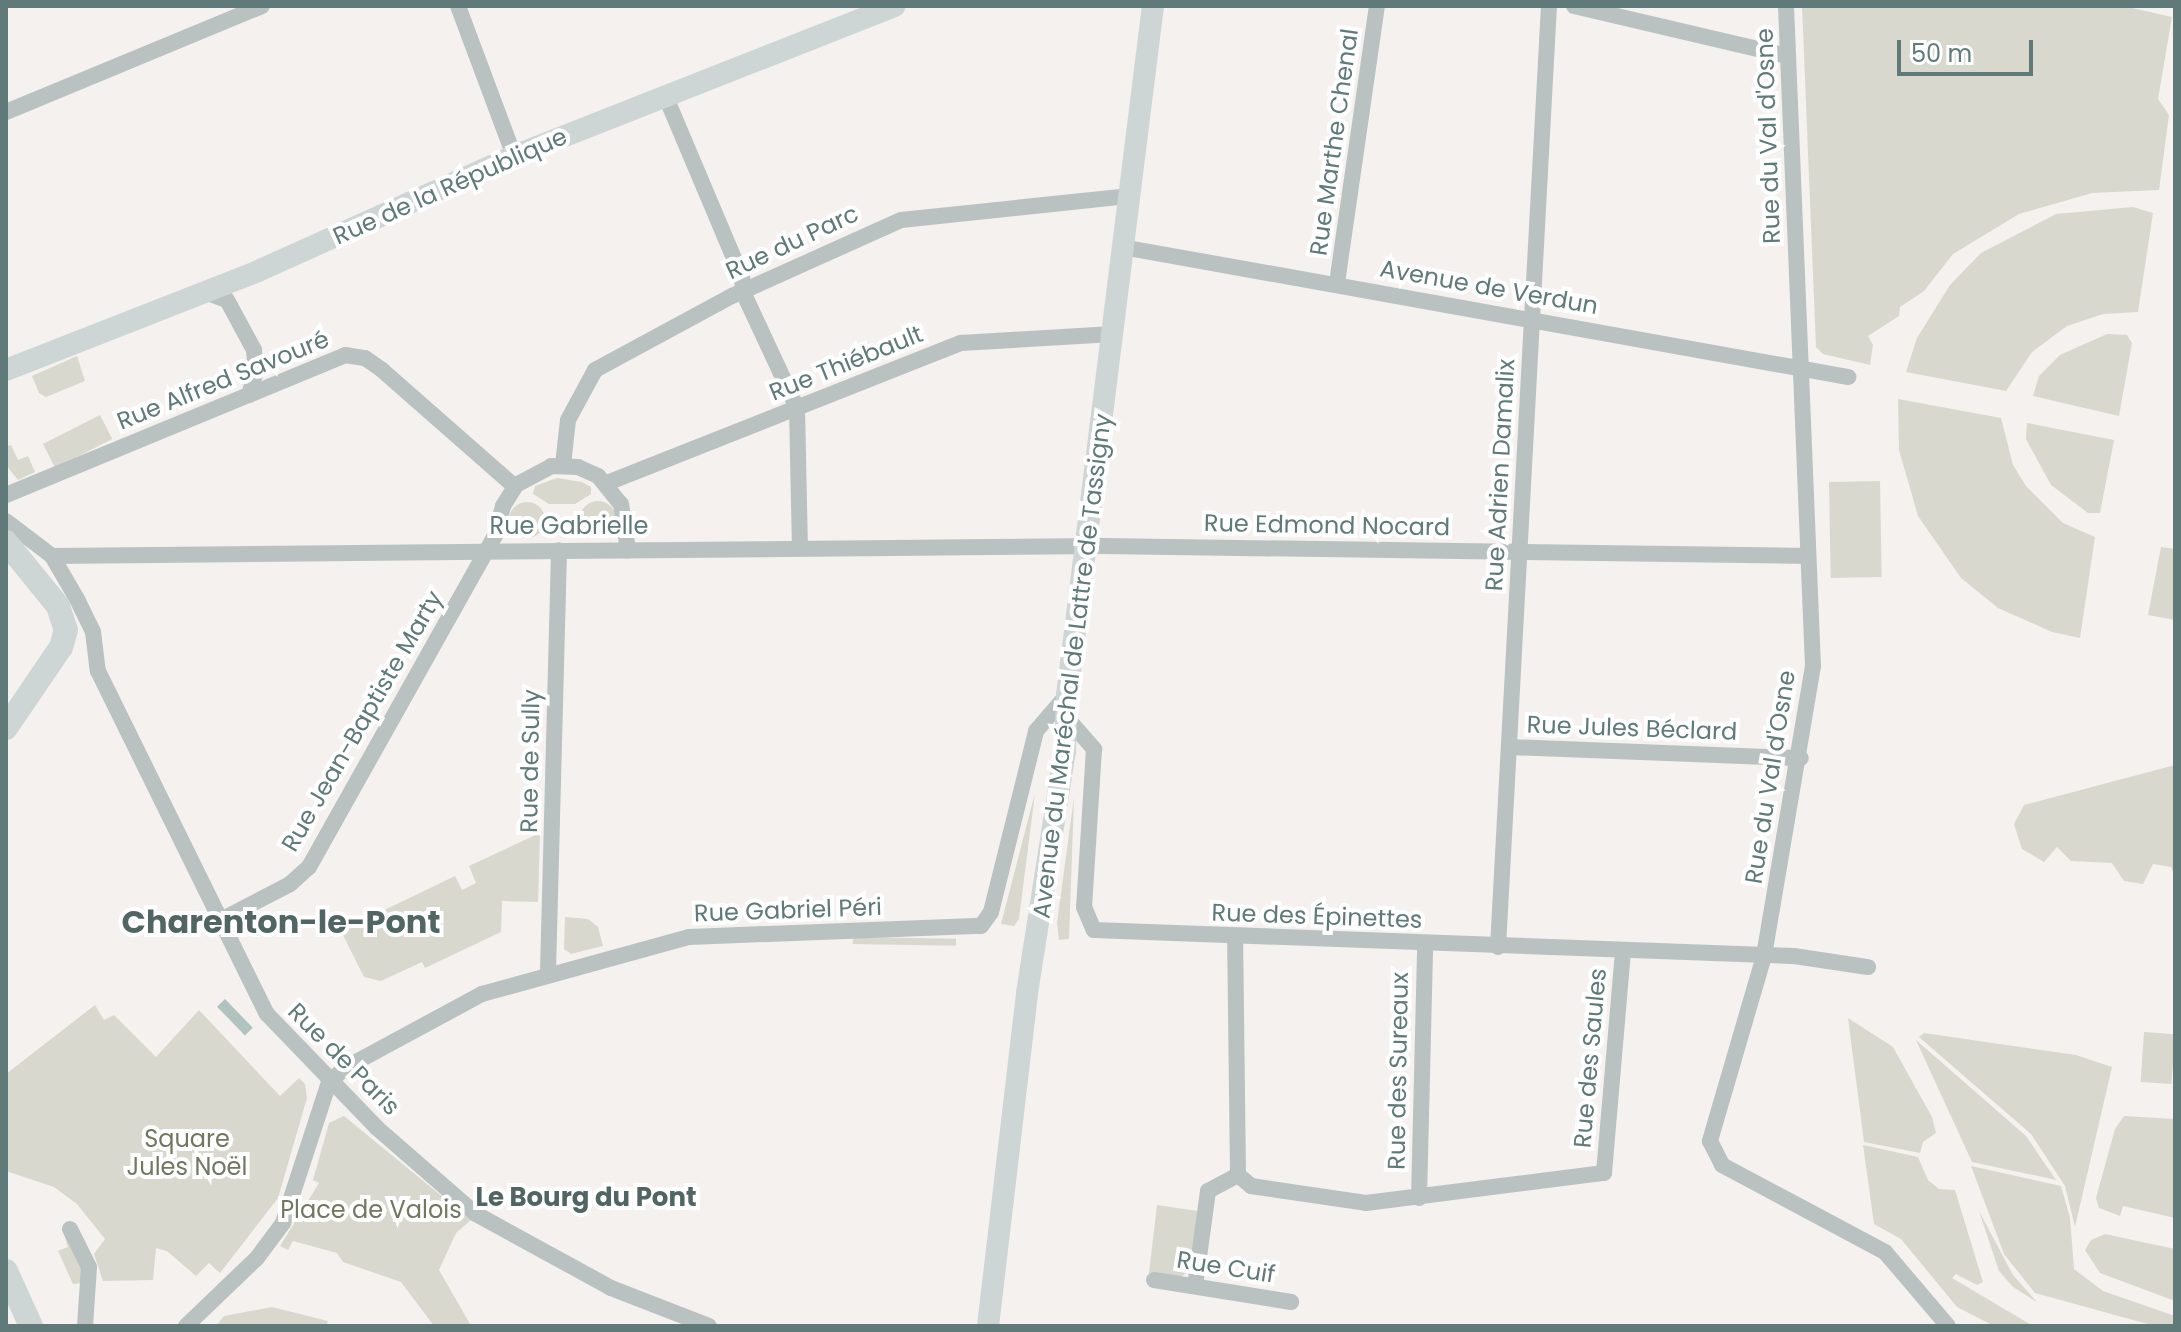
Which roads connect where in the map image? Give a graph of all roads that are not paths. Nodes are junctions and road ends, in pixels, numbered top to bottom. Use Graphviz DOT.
graph roads {
  1 [pos="262,6"];
  2 [pos="458,6"];
  3 [pos="895,6"];
  4 [pos="1153,6"];
  5 [pos="1377,6"];
  6 [pos="1549,6"];
  7 [pos="1574,6"];
  8 [pos="1786,6"];
  9 [pos="1788,56"];
  10 [pos="665,95"];
  11 [pos="6,112"];
  12 [pos="514,156"];
  13 [pos="1128,196"];
  14 [pos="1122,247"];
  15 [pos="1337,283"];
  16 [pos="205,292"];
  17 [pos="743,292"];
  18 [pos="1532,319"];
  19 [pos="1113,334"];
  20 [pos="6,368"];
  21 [pos="1802,369"];
  22 [pos="1848,377"];
  23 [pos="249,395"];
  24 [pos="797,408"];
  25 [pos="563,465"];
  26 [pos="607,483"];
  27 [pos="515,487"];
  28 [pos="6,495"];
  29 [pos="6,521"];
  30 [pos="6,542"];
  31 [pos="1086,546"];
  32 [pos="800,548"];
  33 [pos="559,550"];
  34 [pos="628,550"];
  35 [pos="486,551"];
  36 [pos="1519,552"];
  37 [pos="52,556"];
  38 [pos="1808,556"];
  39 [pos="1067,706"];
  40 [pos="6,728"];
  41 [pos="1509,747"];
  42 [pos="1801,758"];
  43 [pos="219,921"];
  44 [pos="1235,937"];
  45 [pos="1425,945"];
  46 [pos="1498,947"];
  47 [pos="1623,952"];
  48 [pos="1764,956"];
  49 [pos="1868,967"];
  50 [pos="548,972"];
  51 [pos="329,1082"];
  52 [pos="1238,1175"];
  53 [pos="1419,1198"];
  54 [pos="70,1229"];
  55 [pos="6,1271"];
  56 [pos="1154,1280"];
  57 [pos="1195,1286"];
  58 [pos="1291,1302"];
  59 [pos="31,1326"];
  60 [pos="85,1326"];
  61 [pos="186,1326"];
  62 [pos="709,1326"];
  63 [pos="988,1326"];
  64 [pos="1948,1326"];
  1 -- 11 [label="street"];
  2 -- 12 [label="street"];
  3 -- 10 [label="main road, Rue de la République"];
  4 -- 13 [label="main road, Avenue du Maréchal de Lattre de Tassigny"];
  5 -- 15 [label="street, Rue Marthe Chenal"];
  6 -- 18 [label="street, Rue Adrien Damalix"];
  7 -- 9 [label="street"];
  8 -- 9 [label="street, Rue du Val d'Osne"];
  9 -- 21 [label="street, Rue du Val d'Osne"];
  10 -- 12 [label="main road, Rue de la République"];
  10 -- 17 [label="street"];
  12 -- 16 [label="main road, Rue de la République"];
  13 -- 14 [label="main road, Avenue du Maréchal de Lattre de Tassigny"];
  13 -- 17 [label="street, Rue du Parc"];
  14 -- 15 [label="street, Avenue de Verdun"];
  14 -- 19 [label="main road, Avenue du Maréchal de Lattre de Tassigny"];
  15 -- 18 [label="street, Avenue de Verdun"];
  16 -- 20 [label="main road, Rue de la République"];
  16 -- 23 [label="street"];
  17 -- 24 [label="street"];
  17 -- 25 [label="street, Rue du Parc"];
  18 -- 21 [label="street, Avenue de Verdun"];
  18 -- 36 [label="street, Rue Adrien Damalix"];
  19 -- 24 [label="street, Rue Thiébault"];
  19 -- 31 [label="main road, Avenue du Maréchal de Lattre de Tassigny"];
  21 -- 22 [label="street, Avenue de Verdun"];
  21 -- 38 [label="street, Rue du Val d'Osne"];
  23 -- 27 [label="street, Rue Alfred Savouré"];
  23 -- 28 [label="street, Rue Alfred Savouré"];
  24 -- 26 [label="street, Rue Thiébault"];
  24 -- 32 [label="street"];
  25 -- 26 [label="street"];
  25 -- 27 [label="street"];
  26 -- 34 [label="street"];
  27 -- 35 [label="street, Rue Jean-Baptiste Marty"];
  29 -- 37 [label="street, Rue de Paris"];
  30 -- 40 [label="main road"];
  31 -- 32 [label="street, Rue Gabrielle"];
  31 -- 36 [label="street, Rue Edmond Nocard"];
  31 -- 39 [label="main road, Avenue du Maréchal de Lattre de Tassigny"];
  32 -- 34 [label="street, Rue Gabrielle"];
  33 -- 34 [label="street, Rue Gabrielle"];
  33 -- 35 [label="street, Rue Gabrielle"];
  33 -- 50 [label="street, Rue de Sully"];
  35 -- 37 [label="street, Rue Gabrielle"];
  35 -- 43 [label="street, Rue Jean-Baptiste Marty"];
  36 -- 38 [label="street, Rue Edmond Nocard"];
  36 -- 41 [label="street, Rue Adrien Damalix"];
  37 -- 43 [label="street, Rue de Paris"];
  38 -- 42 [label="street, Rue du Val d'Osne"];
  39 -- 44 [label="street, Rue des Épinettes"];
  39 -- 50 [label="street, Rue Gabriel Péri"];
  39 -- 63 [label="main road, Avenue du Maréchal de Lattre de Tassigny"];
  41 -- 42 [label="street, Rue Jules Béclard"];
  41 -- 46 [label="street, Rue Adrien Damalix"];
  42 -- 48 [label="street, Rue du Val d'Osne"];
  43 -- 51 [label="street, Rue de Paris"];
  44 -- 45 [label="street, Rue des Épinettes"];
  44 -- 52 [label="street"];
  45 -- 46 [label="street, Rue des Épinettes"];
  45 -- 53 [label="street, Rue des Sureaux"];
  46 -- 47 [label="street, Rue des Épinettes"];
  47 -- 48 [label="street, Rue des Épinettes"];
  47 -- 53 [label="street, Rue des Saules"];
  48 -- 49 [label="street, Rue des Épinettes"];
  48 -- 64 [label="street, Rue du Val d'Osne"];
  50 -- 51 [label="street, Rue Gabriel Péri"];
  51 -- 61 [label="street"];
  51 -- 62 [label="street, Rue de Paris"];
  52 -- 53 [label="street"];
  52 -- 57 [label="street"];
  54 -- 60 [label="street"];
  55 -- 59 [label="main road"];
  56 -- 57 [label="street, Rue Cuif"];
  57 -- 58 [label="street, Rue Cuif"];
}
